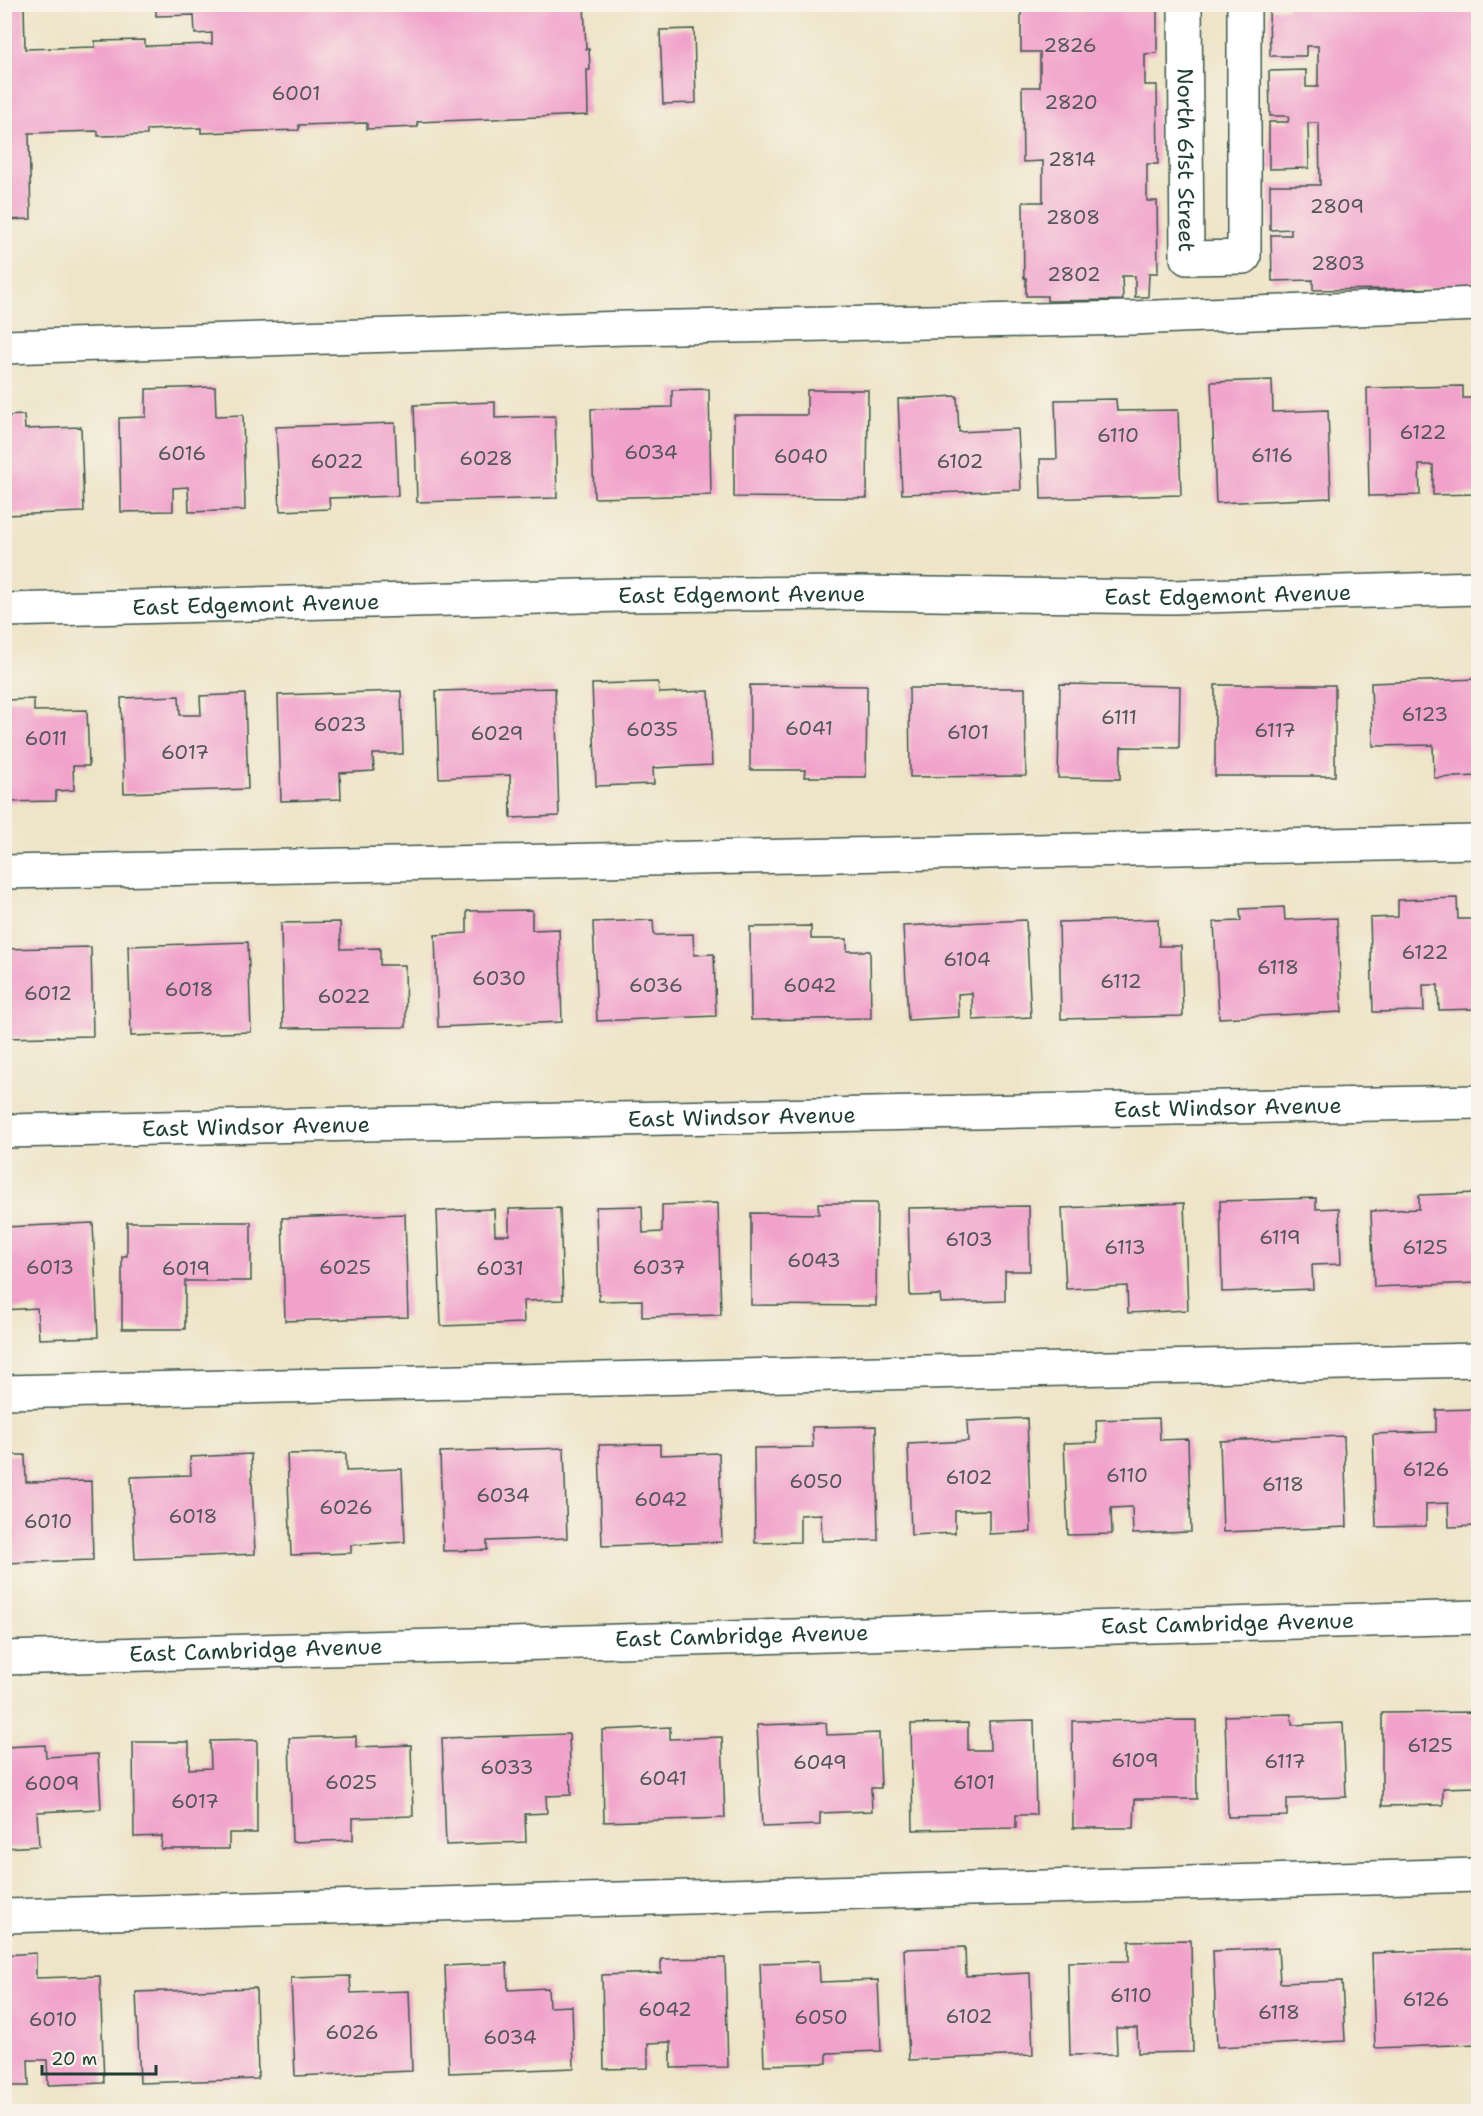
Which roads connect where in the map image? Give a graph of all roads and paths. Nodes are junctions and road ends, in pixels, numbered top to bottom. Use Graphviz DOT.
graph roads {
  1 [pos="1185,4"];
  2 [pos="1244,4"];
  3 [pos="1479,304"];
  4 [pos="4,347"];
  5 [pos="1479,588"];
  6 [pos="4,610"];
  7 [pos="1479,842"];
  8 [pos="4,872"];
  9 [pos="1479,1102"];
  10 [pos="4,1131"];
  11 [pos="1479,1360"];
  12 [pos="4,1392"];
  13 [pos="1479,1617"];
  14 [pos="4,1658"];
  15 [pos="1479,1875"];
  16 [pos="4,1916"];
  1 -- 2 [label="street, North 61st Street"];
  3 -- 4 [label="street"];
  5 -- 6 [label="street, East Edgemont Avenue"];
  7 -- 8 [label="street"];
  9 -- 10 [label="street, East Windsor Avenue"];
  11 -- 12 [label="street"];
  13 -- 14 [label="street, East Cambridge Avenue"];
  15 -- 16 [label="street"];
}
